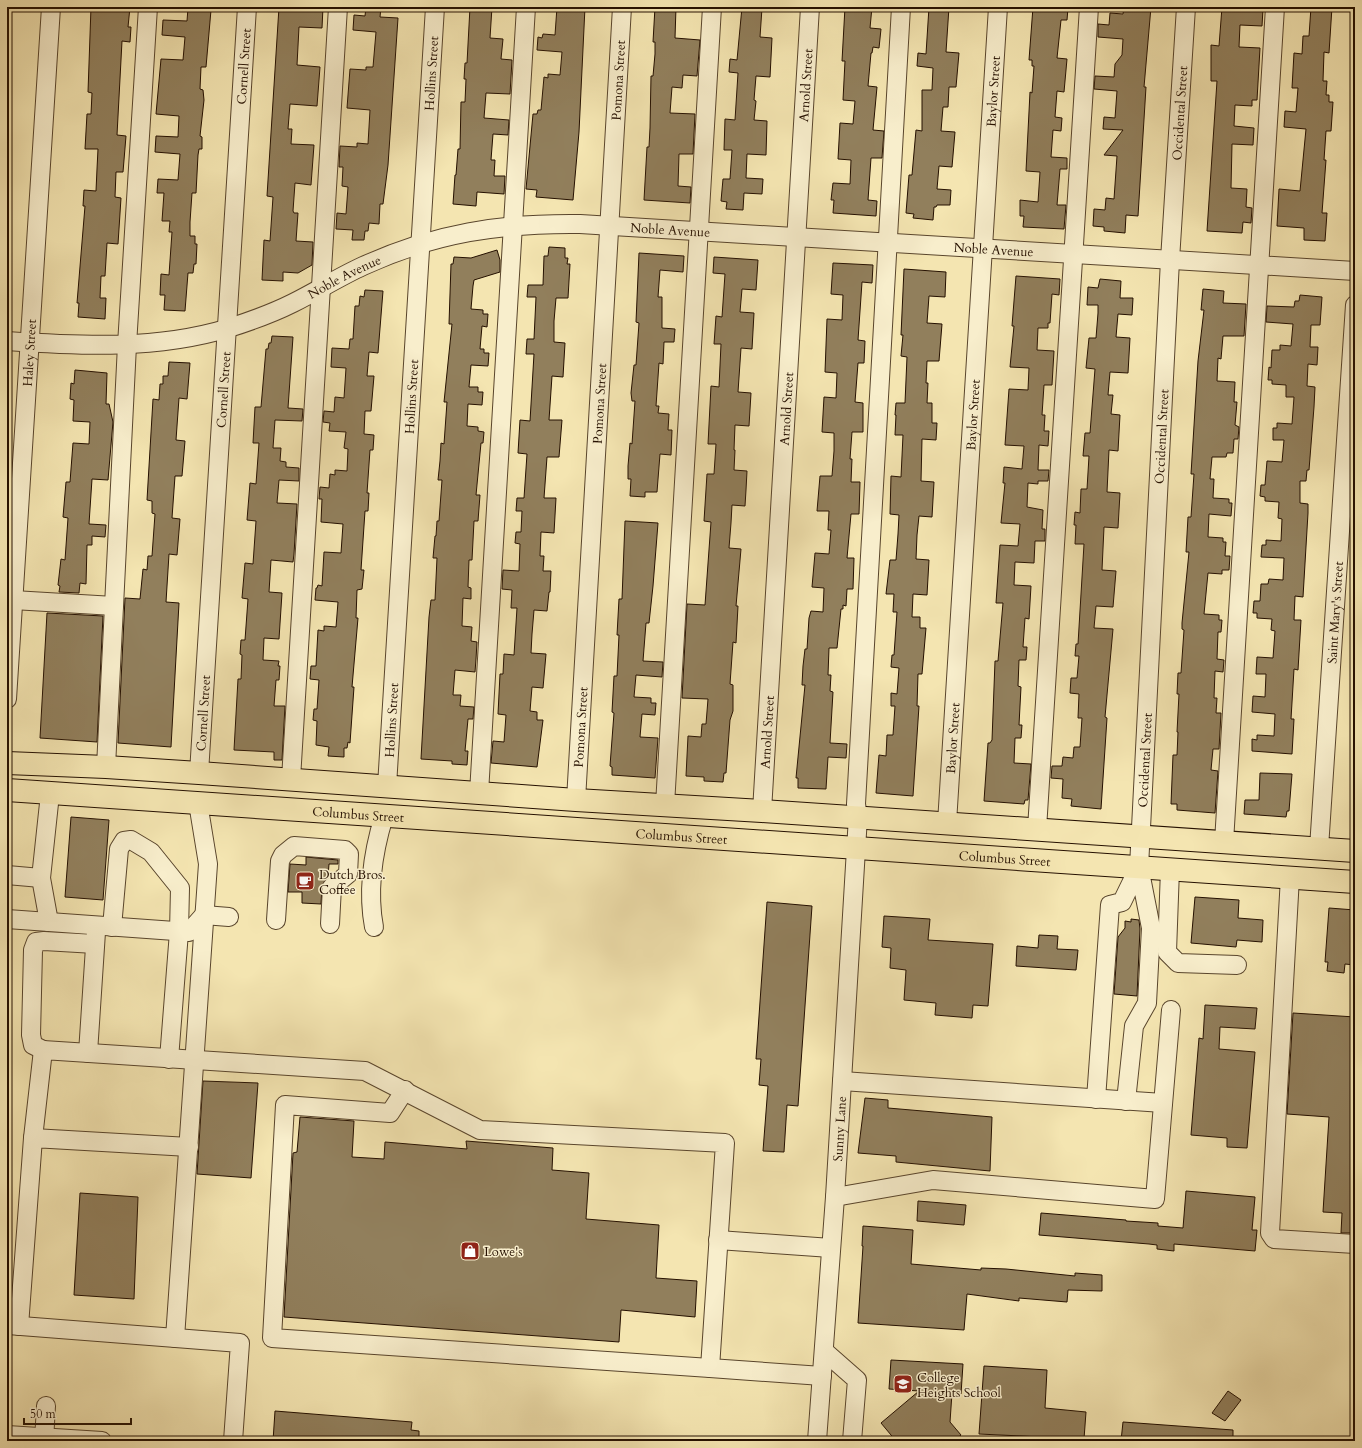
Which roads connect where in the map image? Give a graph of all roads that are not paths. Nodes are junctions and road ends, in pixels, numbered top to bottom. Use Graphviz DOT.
graph roads {
  1 [pos="51,7"];
  2 [pos="148,7"];
  3 [pos="247,7"];
  4 [pos="338,7"];
  5 [pos="435,7"];
  6 [pos="526,7"];
  7 [pos="622,7"];
  8 [pos="712,7"];
  9 [pos="810,7"];
  10 [pos="901,7"];
  11 [pos="998,7"];
  12 [pos="1089,7"];
  13 [pos="1186,7"];
  14 [pos="1276,7"];
  15 [pos="512,225"];
  16 [pos="609,226"];
  17 [pos="699,231"];
  18 [pos="796,237"];
  19 [pos="888,243"];
  20 [pos="420,244"];
  21 [pos="983,248"];
  22 [pos="1075,254"];
  23 [pos="1170,260"];
  24 [pos="1259,265"];
  25 [pos="1355,271"];
  26 [pos="322,288"];
  27 [pos="1355,305"];
  28 [pos="227,328"];
  29 [pos="7,341"];
  30 [pos="30,342"];
  31 [pos="127,345"];
  32 [pos="14,600"];
  33 [pos="114,606"];
  34 [pos="7,699"];
  35 [pos="7,763"];
  36 [pos="106,767"];
  37 [pos="199,773"];
  38 [pos="291,779"];
  39 [pos="387,786"];
  40 [pos="7,790"];
  41 [pos="479,793"];
  42 [pos="50,794"];
  43 [pos="576,800"];
  44 [pos="198,804"];
  45 [pos="665,805"];
  46 [pos="762,811"];
  47 [pos="384,816"];
  48 [pos="858,817"];
  49 [pos="947,823"];
  50 [pos="577,829"];
  51 [pos="1037,829"];
  52 [pos="1141,836"];
  53 [pos="1224,842"];
  54 [pos="856,848"];
  55 [pos="1319,848"];
  56 [pos="1355,851"];
  57 [pos="1139,867"];
  58 [pos="1355,867"];
  59 [pos="1170,869"];
  60 [pos="7,875"];
  61 [pos="1290,877"];
  62 [pos="41,878"];
  63 [pos="1322,879"];
  64 [pos="1355,882"];
  65 [pos="1122,902"];
  66 [pos="1145,904"];
  67 [pos="204,915"];
  68 [pos="230,916"];
  69 [pos="7,919"];
  70 [pos="276,920"];
  71 [pos="49,922"];
  72 [pos="330,924"];
  73 [pos="104,926"];
  74 [pos="374,927"];
  75 [pos="179,932"];
  76 [pos="95,944"];
  77 [pos="1237,965"];
  78 [pos="1171,1010"];
  79 [pos="43,1050"];
  80 [pos="88,1053"];
  81 [pos="169,1058"];
  82 [pos="195,1060"];
  83 [pos="842,1081"];
  84 [pos="405,1090"];
  85 [pos="1096,1099"];
  86 [pos="1126,1101"];
  87 [pos="1163,1103"];
  88 [pos="33,1138"];
  89 [pos="189,1147"];
  90 [pos="835,1196"];
  91 [pos="718,1240"];
  92 [pos="1355,1244"];
  93 [pos="831,1248"];
  94 [pos="13,1326"];
  95 [pos="175,1338"];
  96 [pos="824,1350"];
  97 [pos="710,1368"];
  98 [pos="822,1376"];
  99 [pos="46,1406"];
  100 [pos="7,1435"];
  101 [pos="44,1439"];
  102 [pos="102,1441"];
  103 [pos="233,1441"];
  104 [pos="817,1441"];
  105 [pos="852,1441"];
  1 -- 30 [label="street, Haley Street"];
  2 -- 31 [label="street"];
  3 -- 28 [label="street, Cornell Street"];
  4 -- 26 [label="street"];
  5 -- 20 [label="street, Hollins Street"];
  6 -- 15 [label="street"];
  7 -- 16 [label="street, Pomona Street"];
  8 -- 17 [label="street"];
  9 -- 18 [label="street, Arnold Street"];
  10 -- 19 [label="street, Sunny Lane"];
  11 -- 21 [label="street, Baylor Street"];
  12 -- 22 [label="street"];
  13 -- 23 [label="street, Occidental Street"];
  14 -- 24 [label="street"];
  15 -- 16 [label="street, Noble Avenue"];
  15 -- 20 [label="street, Noble Avenue"];
  15 -- 41 [label="street"];
  16 -- 17 [label="street, Noble Avenue"];
  16 -- 43 [label="street, Pomona Street"];
  17 -- 18 [label="street, Noble Avenue"];
  17 -- 45 [label="street"];
  18 -- 19 [label="street, Noble Avenue"];
  18 -- 46 [label="street, Arnold Street"];
  19 -- 21 [label="street, Noble Avenue"];
  19 -- 48 [label="street, Sunny Lane"];
  20 -- 26 [label="street, Noble Avenue"];
  20 -- 39 [label="street, Hollins Street"];
  21 -- 22 [label="street, Noble Avenue"];
  21 -- 49 [label="street, Baylor Street"];
  22 -- 23 [label="street, Noble Avenue"];
  22 -- 51 [label="street"];
  23 -- 24 [label="street, Noble Avenue"];
  23 -- 52 [label="street, Occidental Street"];
  24 -- 25 [label="street, Noble Avenue"];
  24 -- 53 [label="street"];
  26 -- 28 [label="street, Noble Avenue"];
  26 -- 38 [label="street"];
  27 -- 55 [label="street, Saint Mary's Street"];
  28 -- 31 [label="street, Noble Avenue"];
  28 -- 37 [label="street, Cornell Street"];
  29 -- 30 [label="street, Noble Avenue"];
  30 -- 31 [label="street, Noble Avenue"];
  30 -- 32 [label="street, Haley Street"];
  31 -- 33 [label="street"];
  32 -- 33 [label="street"];
  32 -- 34 [label="street, Haley Street"];
  33 -- 36 [label="street"];
  35 -- 36 [label="main road"];
  36 -- 37 [label="main road"];
  37 -- 38 [label="main road"];
  37 -- 44 [label="main road"];
  38 -- 39 [label="main road"];
  39 -- 41 [label="main road"];
  39 -- 47 [label="main road"];
  40 -- 42 [label="main road, Columbus Street"];
  41 -- 43 [label="main road"];
  42 -- 44 [label="main road, Columbus Street"];
  42 -- 62 [label="street"];
  43 -- 45 [label="main road"];
  43 -- 50 [label="main road"];
  44 -- 47 [label="main road, Columbus Street"];
  44 -- 67 [label="street"];
  45 -- 46 [label="main road"];
  46 -- 48 [label="main road"];
  47 -- 50 [label="main road, Columbus Street"];
  47 -- 74 [label="street"];
  48 -- 49 [label="main road"];
  48 -- 54 [label="street, Sunny Lane"];
  49 -- 51 [label="main road"];
  50 -- 54 [label="main road, Columbus Street"];
  51 -- 52 [label="main road"];
  52 -- 53 [label="main road"];
  52 -- 57 [label="street, Occidental Street"];
  53 -- 55 [label="main road"];
  54 -- 57 [label="main road, Columbus Street"];
  54 -- 83 [label="street, Sunny Lane"];
  55 -- 56 [label="main road"];
  57 -- 59 [label="main road, Columbus Street"];
  57 -- 65 [label="street"];
  57 -- 66 [label="street"];
  58 -- 63 [label="main road"];
  59 -- 61 [label="main road, Columbus Street"];
  59 -- 77 [label="street"];
  60 -- 62 [label="street"];
  61 -- 63 [label="main road, Columbus Street"];
  61 -- 92 [label="street"];
  62 -- 71 [label="street"];
  63 -- 64 [label="main road, Columbus Street"];
  65 -- 66 [label="street"];
  65 -- 85 [label="street"];
  66 -- 86 [label="street"];
  67 -- 68 [label="street"];
  67 -- 75 [label="street"];
  67 -- 82 [label="street"];
  69 -- 71 [label="street"];
  70 -- 72 [label="street"];
  71 -- 73 [label="street"];
  73 -- 75 [label="street"];
  73 -- 75 [label="street"];
  73 -- 76 [label="street"];
  75 -- 81 [label="street"];
  76 -- 79 [label="street"];
  76 -- 80 [label="street"];
  78 -- 87 [label="street"];
  79 -- 80 [label="street"];
  79 -- 88 [label="street"];
  80 -- 81 [label="street"];
  81 -- 82 [label="street"];
  82 -- 84 [label="street"];
  82 -- 89 [label="street"];
  83 -- 85 [label="street"];
  83 -- 90 [label="street, Sunny Lane"];
  84 -- 91 [label="street"];
  84 -- 97 [label="street"];
  85 -- 86 [label="street"];
  86 -- 87 [label="street"];
  87 -- 90 [label="street"];
  88 -- 89 [label="street"];
  88 -- 94 [label="street"];
  89 -- 95 [label="street"];
  90 -- 93 [label="street, Sunny Lane"];
  91 -- 93 [label="street"];
  91 -- 97 [label="street"];
  93 -- 96 [label="street, Sunny Lane"];
  94 -- 95 [label="street"];
  95 -- 103 [label="street"];
  96 -- 98 [label="street, Sunny Lane"];
  96 -- 105 [label="street"];
  97 -- 98 [label="street"];
  98 -- 104 [label="street, Sunny Lane"];
  99 -- 101 [label="street"];
  100 -- 101 [label="street"];
  101 -- 102 [label="street"];
}
